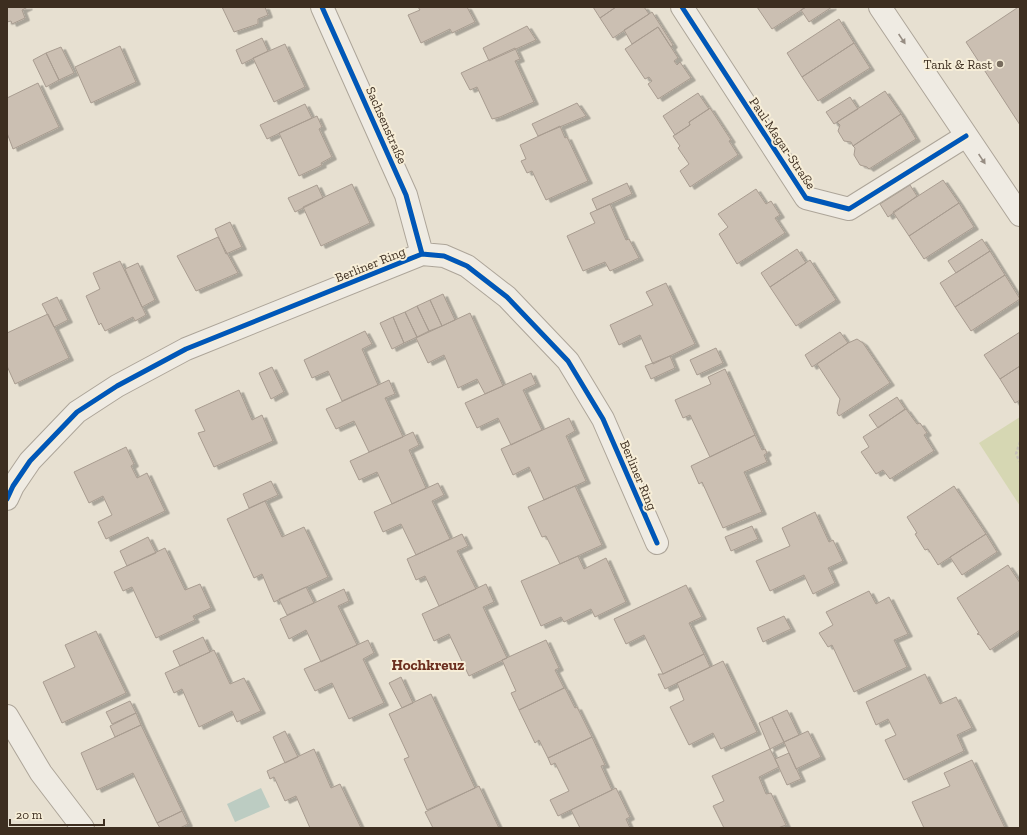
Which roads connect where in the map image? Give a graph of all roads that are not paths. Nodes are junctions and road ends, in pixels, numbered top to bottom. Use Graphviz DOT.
graph roads {
  1 [pos="322,7"];
  2 [pos="682,7"];
  3 [pos="880,7"];
  4 [pos="966,136"];
  5 [pos="1020,215"];
  6 [pos="422,254"];
  7 [pos="7,499"];
  8 [pos="657,543"];
  9 [pos="7,716"];
  10 [pos="83,828"];
  1 -- 6 [label="street, Sachsenstraße"];
  2 -- 4 [label="street, Paul-Magar-Straße"];
  3 -- 4 [label="street, one-way"];
  4 -- 5 [label="street, one-way"];
  6 -- 7 [label="street, Berliner Ring"];
  6 -- 8 [label="street, Berliner Ring"];
  9 -- 10 [label="street"];
}
